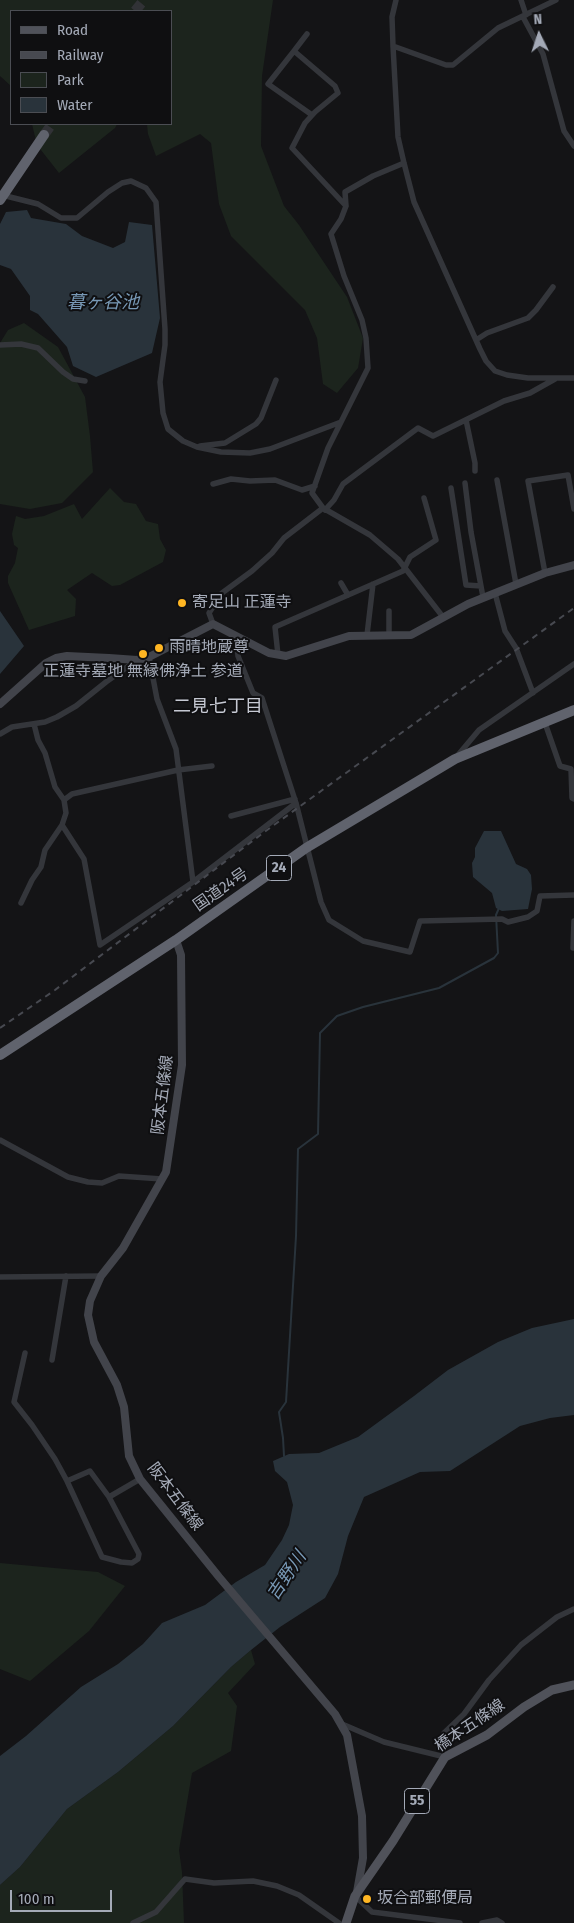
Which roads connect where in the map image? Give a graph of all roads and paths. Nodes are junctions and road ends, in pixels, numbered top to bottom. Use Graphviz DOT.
graph roads {
  1 [pos="396,0"];
  2 [pos="522,0"];
  3 [pos="556,0"];
  4 [pos="524,16"];
  5 [pos="307,34"];
  6 [pos="393,46"];
  7 [pos="294,51"];
  8 [pos="312,115"];
  9 [pos="44,135"];
  10 [pos="574,146"];
  11 [pos="404,162"];
  12 [pos="0,195"];
  13 [pos="0,200"];
  14 [pos="346,206"];
  15 [pos="553,287"];
  16 [pos="476,340"];
  17 [pos="0,345"];
  18 [pos="557,378"];
  19 [pos="574,378"];
  20 [pos="276,380"];
  21 [pos="85,381"];
  22 [pos="466,420"];
  23 [pos="341,422"];
  24 [pos="196,446"];
  25 [pos="475,471"];
  26 [pos="497,480"];
  27 [pos="465,483"];
  28 [pos="213,484"];
  29 [pos="315,486"];
  30 [pos="451,488"];
  31 [pos="424,498"];
  32 [pos="324,509"];
  33 [pos="574,509"];
  34 [pos="574,565"];
  35 [pos="405,566"];
  36 [pos="545,574"];
  37 [pos="341,584"];
  38 [pos="373,584"];
  39 [pos="516,584"];
  40 [pos="481,586"];
  41 [pos="495,593"];
  42 [pos="348,595"];
  43 [pos="483,597"];
  44 [pos="389,611"];
  45 [pos="443,617"];
  46 [pos="213,624"];
  47 [pos="389,634"];
  48 [pos="367,635"];
  49 [pos="236,637"];
  50 [pos="278,655"];
  51 [pos="149,657"];
  52 [pos="137,660"];
  53 [pos="574,664"];
  54 [pos="533,693"];
  55 [pos="0,704"];
  56 [pos="574,710"];
  57 [pos="545,723"];
  58 [pos="34,724"];
  59 [pos="0,734"];
  60 [pos="455,759"];
  61 [pos="212,766"];
  62 [pos="178,770"];
  63 [pos="574,799"];
  64 [pos="64,800"];
  65 [pos="295,801"];
  66 [pos="231,816"];
  67 [pos="62,825"];
  68 [pos="306,848"];
  69 [pos="193,882"];
  70 [pos="574,895"];
  71 [pos="21,903"];
  72 [pos="574,921"];
  73 [pos="176,940"];
  74 [pos="573,948"];
  75 [pos="0,1055"];
  76 [pos="0,1140"];
  77 [pos="162,1179"];
  78 [pos="0,1276"];
  79 [pos="66,1276"];
  80 [pos="101,1276"];
  81 [pos="25,1353"];
  82 [pos="52,1360"];
  83 [pos="140,1479"];
  84 [pos="67,1481"];
  85 [pos="109,1498"];
  86 [pos="574,1609"];
  87 [pos="574,1685"];
  88 [pos="342,1724"];
  89 [pos="445,1757"];
  90 [pos="356,1896"];
  91 [pos="133,1923"];
  92 [pos="338,1923"];
  93 [pos="346,1923"];
  94 [pos="460,1923"];
  95 [pos="482,1923"];
  96 [pos="502,1923"];
  1 -- 6 [label="street"];
  2 -- 4 [label="street"];
  3 -- 4 [label="street"];
  4 -- 6 [label="street"];
  4 -- 10 [label="street"];
  5 -- 7 [label="street"];
  6 -- 11 [label="street"];
  7 -- 8 [label="street"];
  7 -- 8 [label="street"];
  8 -- 14 [label="street"];
  9 -- 13 [label="highway"];
  11 -- 14 [label="street"];
  11 -- 16 [label="street"];
  12 -- 24 [label="street"];
  14 -- 23 [label="street"];
  15 -- 16 [label="street"];
  16 -- 18 [label="street"];
  17 -- 21 [label="street"];
  18 -- 19 [label="street"];
  18 -- 22 [label="street"];
  20 -- 24 [label="street"];
  22 -- 25 [label="street"];
  22 -- 32 [label="street"];
  23 -- 24 [label="street"];
  23 -- 29 [label="street"];
  26 -- 39 [label="street"];
  27 -- 40 [label="street"];
  28 -- 29 [label="street"];
  29 -- 32 [label="street"];
  30 -- 40 [label="street"];
  31 -- 35 [label="street"];
  32 -- 35 [label="street"];
  32 -- 46 [label="street"];
  33 -- 36 [label="street"];
  34 -- 36 [label="main road"];
  35 -- 38 [label="street"];
  35 -- 45 [label="street"];
  36 -- 39 [label="main road"];
  37 -- 42 [label="street"];
  38 -- 42 [label="street"];
  38 -- 48 [label="street"];
  39 -- 41 [label="main road"];
  40 -- 43 [label="street"];
  41 -- 43 [label="main road"];
  41 -- 54 [label="street"];
  42 -- 50 [label="street"];
  43 -- 45 [label="main road"];
  44 -- 47 [label="street"];
  45 -- 47 [label="main road"];
  46 -- 49 [label="main road"];
  46 -- 51 [label="main road"];
  47 -- 48 [label="main road"];
  48 -- 50 [label="main road"];
  49 -- 50 [label="main road"];
  49 -- 65 [label="street"];
  51 -- 52 [label="main road"];
  51 -- 62 [label="street"];
  52 -- 55 [label="main road"];
  52 -- 58 [label="street"];
  53 -- 54 [label="street"];
  54 -- 60 [label="street"];
  56 -- 57 [label="highway, 国道24号 / 24"];
  57 -- 60 [label="highway, 国道24号 / 24"];
  57 -- 63 [label="street"];
  58 -- 59 [label="street"];
  58 -- 64 [label="street"];
  60 -- 68 [label="highway, 国道24号 / 24"];
  61 -- 62 [label="street"];
  62 -- 64 [label="street"];
  62 -- 69 [label="street"];
  64 -- 67 [label="street"];
  65 -- 66 [label="street"];
  65 -- 68 [label="street"];
  65 -- 69 [label="street"];
  67 -- 69 [label="street"];
  67 -- 71 [label="street"];
  68 -- 70 [label="street"];
  68 -- 73 [label="highway, 国道24号 / 24"];
  72 -- 74 [label="street"];
  73 -- 75 [label="highway, 国道24号 / 24"];
  73 -- 77 [label="main road, 阪本五條線"];
  76 -- 77 [label="street"];
  77 -- 80 [label="main road, 阪本五條線"];
  78 -- 79 [label="street"];
  79 -- 80 [label="street"];
  79 -- 82 [label="street"];
  80 -- 83 [label="main road, 阪本五條線"];
  81 -- 84 [label="street"];
  83 -- 85 [label="street"];
  83 -- 88 [label="main road, 阪本五條線"];
  84 -- 85 [label="street"];
  84 -- 85 [label="street"];
  86 -- 89 [label="street"];
  87 -- 89 [label="main road, 橋本五條線"];
  88 -- 89 [label="street"];
  88 -- 90 [label="main road, 阪本五條線"];
  89 -- 90 [label="main road, 橋本五條線 / 55"];
  90 -- 93 [label="main road, 橋本五條線 / 55"];
  90 -- 94 [label="street"];
  91 -- 92 [label="street"];
  95 -- 96 [label="street"];
}
